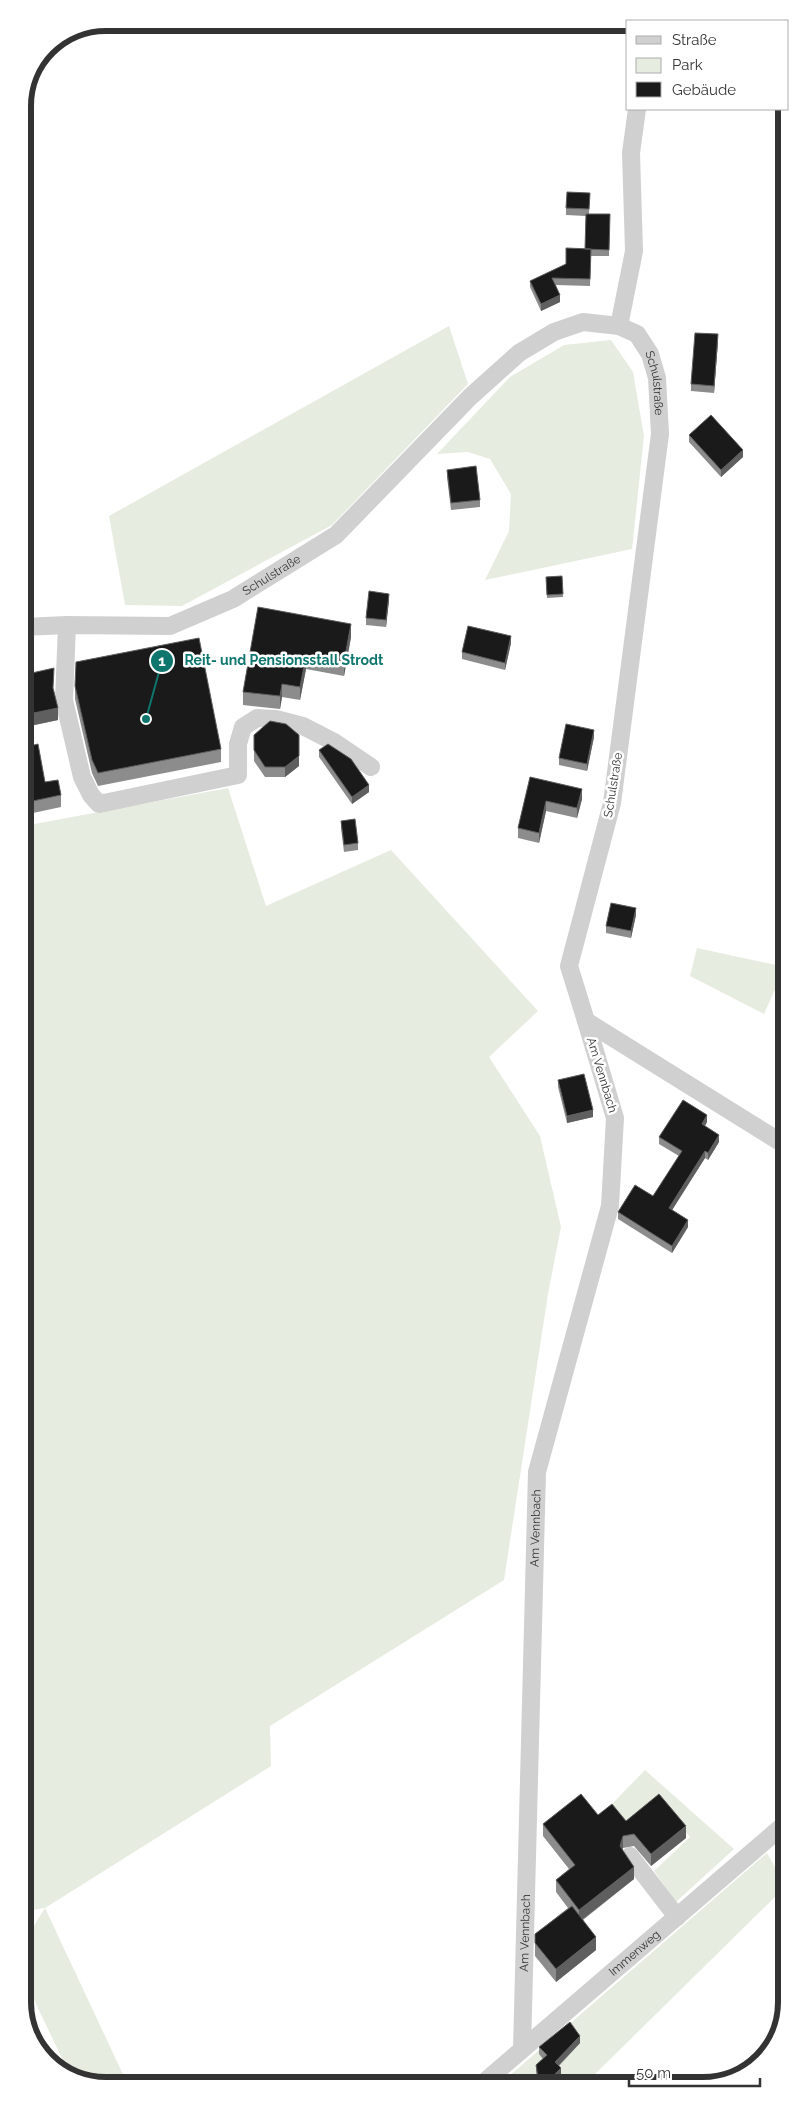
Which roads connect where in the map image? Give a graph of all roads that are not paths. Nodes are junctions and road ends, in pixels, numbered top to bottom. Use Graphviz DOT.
graph roads {
  1 [pos="637,110"];
  2 [pos="619,326"];
  3 [pos="67,624"];
  4 [pos="31,626"];
  5 [pos="371,767"];
  6 [pos="586,1021"];
  7 [pos="778,1141"];
  8 [pos="778,1830"];
  9 [pos="630,1856"];
  10 [pos="677,1917"];
  11 [pos="522,2050"];
  12 [pos="490,2077"];
  1 -- 2 [label="street"];
  2 -- 3 [label="street, Schulstraße"];
  2 -- 6 [label="street, Schulstraße"];
  3 -- 4 [label="street, Schulstraße"];
  3 -- 5 [label="street"];
  6 -- 7 [label="street"];
  6 -- 11 [label="street, Am Vennbach"];
  8 -- 10 [label="street, Immenweg"];
  9 -- 10 [label="street"];
  10 -- 11 [label="street, Immenweg"];
  11 -- 12 [label="street, Immenweg"];
}
